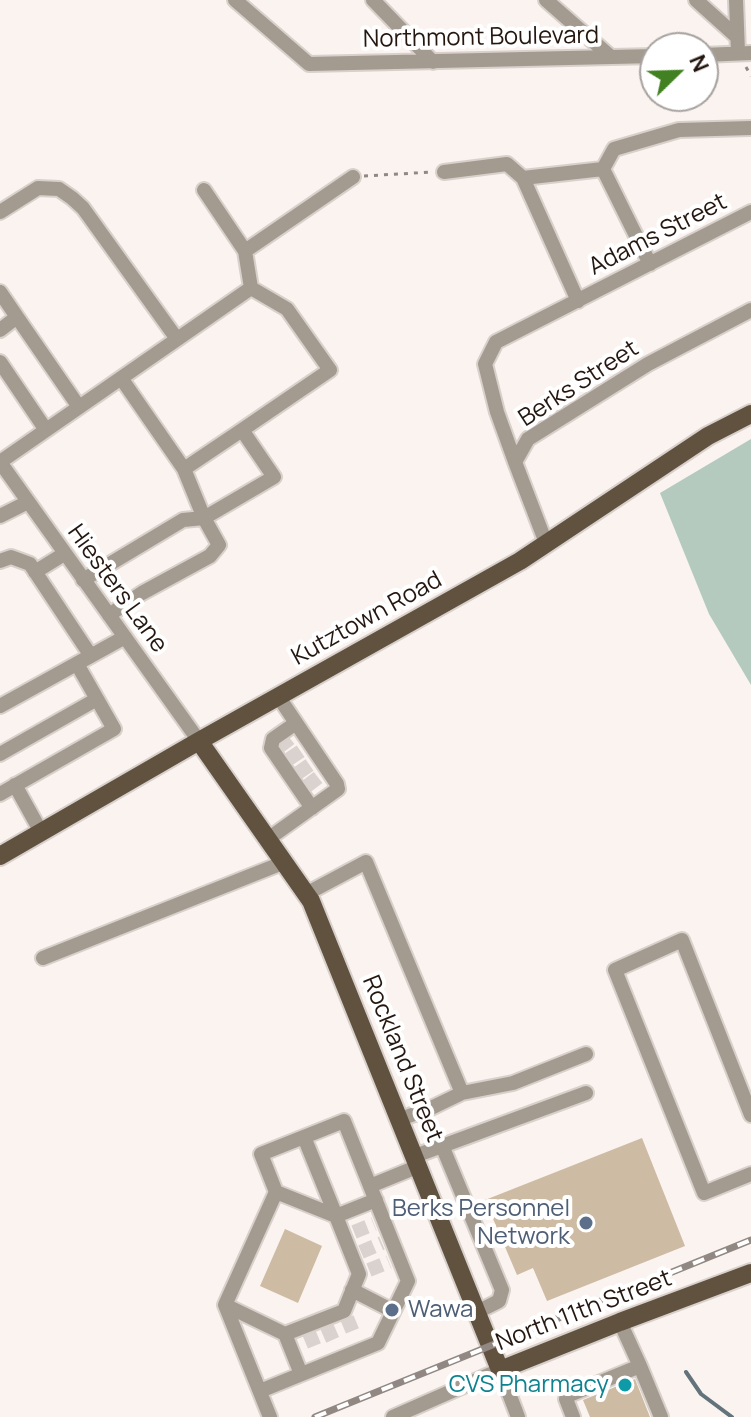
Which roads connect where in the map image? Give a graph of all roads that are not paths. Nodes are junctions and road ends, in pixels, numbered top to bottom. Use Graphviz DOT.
graph roads {
  1 [pos="235,0"];
  2 [pos="373,0"];
  3 [pos="546,0"];
  4 [pos="696,0"];
  5 [pos="736,0"];
  6 [pos="736,36"];
  7 [pos="744,53"];
  8 [pos="719,54"];
  9 [pos="639,56"];
  10 [pos="611,57"];
  11 [pos="433,62"];
  12 [pos="751,128"];
  13 [pos="603,169"];
  14 [pos="444,172"];
  15 [pos="353,177"];
  16 [pos="523,178"];
  17 [pos="204,190"];
  18 [pos="0,212"];
  19 [pos="751,212"];
  20 [pos="245,251"];
  21 [pos="650,264"];
  22 [pos="251,288"];
  23 [pos="0,292"];
  24 [pos="582,299"];
  25 [pos="751,310"];
  26 [pos="17,317"];
  27 [pos="0,330"];
  28 [pos="177,339"];
  29 [pos="0,362"];
  30 [pos="121,378"];
  31 [pos="79,407"];
  32 [pos="751,414"];
  33 [pos="46,430"];
  34 [pos="242,430"];
  35 [pos="0,462"];
  36 [pos="515,462"];
  37 [pos="184,469"];
  38 [pos="28,502"];
  39 [pos="0,516"];
  40 [pos="204,518"];
  41 [pos="546,543"];
  42 [pos="64,554"];
  43 [pos="0,561"];
  44 [pos="35,572"];
  45 [pos="83,580"];
  46 [pos="109,615"];
  47 [pos="125,637"];
  48 [pos="91,656"];
  49 [pos="77,664"];
  50 [pos="278,696"];
  51 [pos="97,699"];
  52 [pos="0,706"];
  53 [pos="296,730"];
  54 [pos="199,741"];
  55 [pos="0,754"];
  56 [pos="296,755"];
  57 [pos="314,774"];
  58 [pos="15,785"];
  59 [pos="0,794"];
  60 [pos="312,808"];
  61 [pos="41,832"];
  62 [pos="268,839"];
  63 [pos="0,856"];
  64 [pos="285,862"];
  65 [pos="306,894"];
  66 [pos="43,958"];
  67 [pos="586,1054"];
  68 [pos="462,1093"];
  69 [pos="586,1093"];
  70 [pos="751,1115"];
  71 [pos="400,1119"];
  72 [pos="304,1137"];
  73 [pos="443,1148"];
  74 [pos="417,1161"];
  75 [pos="751,1174"];
  76 [pos="276,1192"];
  77 [pos="373,1193"];
  78 [pos="336,1216"];
  79 [pos="750,1275"];
  80 [pos="352,1290"];
  81 [pos="225,1305"];
  82 [pos="393,1311"];
  83 [pos="477,1312"];
  84 [pos="620,1322"];
  85 [pos="285,1334"];
  86 [pos="640,1366"];
  87 [pos="500,1370"];
  88 [pos="301,1374"];
  89 [pos="260,1391"];
  90 [pos="270,1417"];
  91 [pos="393,1417"];
  92 [pos="518,1417"];
  93 [pos="573,1417"];
  94 [pos="661,1417"];
  1 -- 11 [label="street, Northmont Boulevard"];
  2 -- 11 [label="street"];
  3 -- 10 [label="street"];
  4 -- 6 [label="street"];
  5 -- 6 [label="street"];
  6 -- 7 [label="street"];
  7 -- 8 [label="street"];
  9 -- 10 [label="street, Northmont Boulevard"];
  10 -- 11 [label="street, Northmont Boulevard"];
  12 -- 13 [label="street"];
  13 -- 16 [label="street"];
  13 -- 21 [label="street"];
  14 -- 16 [label="street"];
  15 -- 20 [label="street"];
  16 -- 24 [label="street"];
  17 -- 20 [label="street"];
  18 -- 28 [label="street"];
  19 -- 21 [label="street, Adams Street"];
  20 -- 22 [label="street"];
  21 -- 24 [label="street, Adams Street"];
  22 -- 28 [label="street"];
  22 -- 34 [label="street"];
  23 -- 26 [label="street"];
  24 -- 36 [label="street, Adams Street"];
  25 -- 36 [label="street, Berks Street"];
  26 -- 27 [label="street"];
  26 -- 31 [label="street"];
  28 -- 30 [label="street"];
  29 -- 33 [label="street"];
  30 -- 31 [label="street"];
  30 -- 37 [label="street"];
  31 -- 33 [label="street"];
  32 -- 41 [label="main road, Kutztown Road"];
  33 -- 35 [label="street"];
  34 -- 37 [label="street"];
  34 -- 40 [label="street"];
  35 -- 38 [label="street, Hiesters Lane"];
  36 -- 41 [label="street, Berks Street"];
  37 -- 40 [label="street"];
  38 -- 39 [label="street"];
  38 -- 42 [label="street, Hiesters Lane"];
  40 -- 45 [label="street"];
  40 -- 46 [label="street"];
  41 -- 50 [label="main road, Kutztown Road"];
  42 -- 44 [label="street"];
  42 -- 45 [label="street, Hiesters Lane"];
  43 -- 44 [label="street"];
  44 -- 48 [label="street"];
  45 -- 46 [label="street, Hiesters Lane"];
  46 -- 47 [label="street, Hiesters Lane"];
  47 -- 48 [label="street"];
  47 -- 54 [label="street, Hiesters Lane"];
  48 -- 49 [label="street"];
  49 -- 51 [label="street"];
  49 -- 52 [label="street"];
  50 -- 53 [label="street"];
  50 -- 54 [label="main road, Kutztown Road"];
  51 -- 55 [label="street"];
  51 -- 58 [label="street"];
  53 -- 56 [label="street"];
  53 -- 56 [label="street"];
  54 -- 61 [label="main road, Kutztown Road"];
  54 -- 62 [label="main road, Rockland Street"];
  56 -- 57 [label="street"];
  56 -- 57 [label="street"];
  57 -- 60 [label="street"];
  57 -- 60 [label="street"];
  58 -- 59 [label="street"];
  58 -- 61 [label="street"];
  60 -- 62 [label="street"];
  61 -- 63 [label="main road, Kutztown Road"];
  62 -- 64 [label="main road, Rockland Street"];
  64 -- 65 [label="main road, Rockland Street"];
  64 -- 66 [label="street"];
  65 -- 68 [label="street"];
  65 -- 71 [label="main road, Rockland Street"];
  67 -- 68 [label="street"];
  68 -- 71 [label="street"];
  69 -- 73 [label="street"];
  70 -- 75 [label="street"];
  71 -- 74 [label="main road, Rockland Street"];
  72 -- 76 [label="street"];
  72 -- 77 [label="street"];
  72 -- 78 [label="street"];
  73 -- 74 [label="street"];
  73 -- 83 [label="street"];
  74 -- 77 [label="street"];
  74 -- 83 [label="main road, Rockland Street"];
  76 -- 78 [label="street"];
  76 -- 81 [label="street"];
  77 -- 78 [label="street"];
  77 -- 82 [label="street"];
  78 -- 80 [label="street"];
  79 -- 84 [label="main road, North 11th Street"];
  80 -- 82 [label="street"];
  80 -- 85 [label="street"];
  81 -- 85 [label="street"];
  81 -- 89 [label="street"];
  82 -- 88 [label="street"];
  83 -- 87 [label="main road, Rockland Street"];
  84 -- 86 [label="street"];
  84 -- 87 [label="main road, North 11th Street"];
  85 -- 88 [label="street"];
  86 -- 93 [label="street"];
  86 -- 94 [label="street"];
  87 -- 91 [label="street, North 11th Street"];
  87 -- 92 [label="street, Rockland Street"];
  88 -- 89 [label="street"];
  89 -- 90 [label="street"];
}
